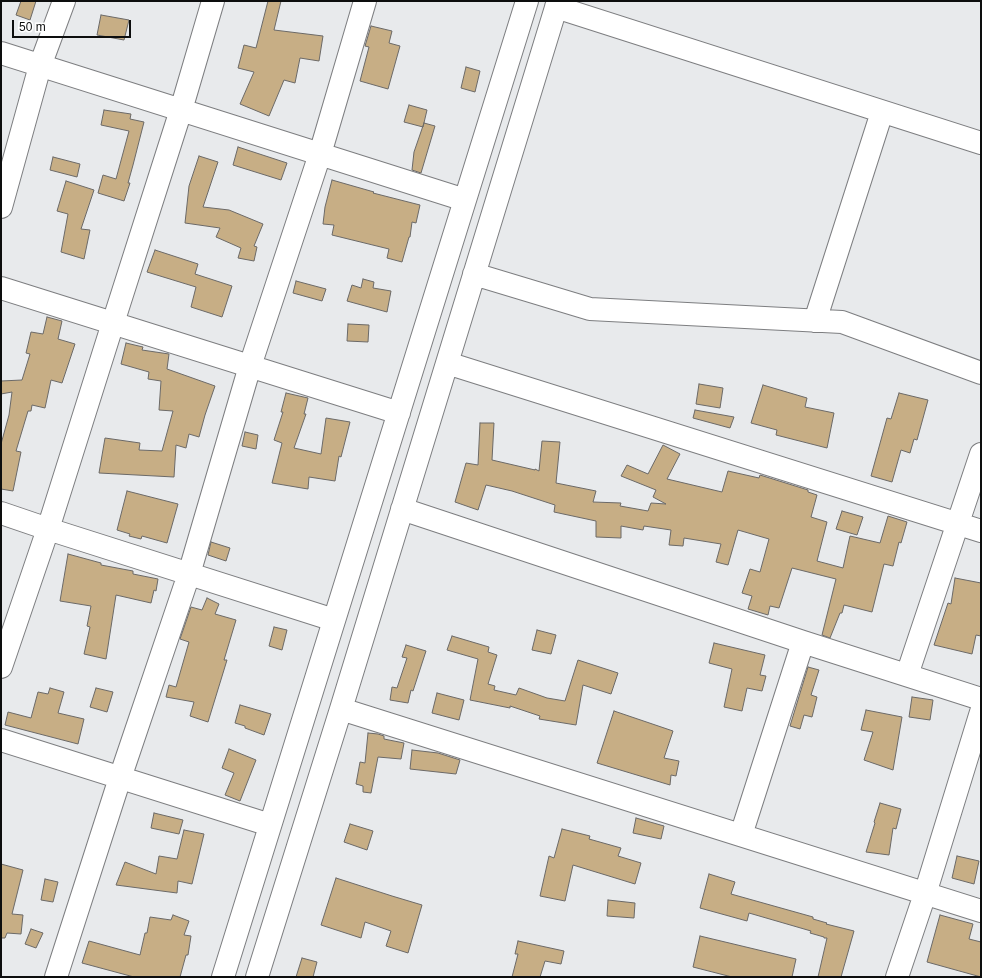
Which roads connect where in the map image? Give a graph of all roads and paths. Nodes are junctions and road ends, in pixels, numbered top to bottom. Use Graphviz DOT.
graph roads {
  1 [pos="64,1"];
  2 [pos="213,1"];
  3 [pos="365,1"];
  4 [pos="527,1"];
  5 [pos="557,4"];
  6 [pos="1,53"];
  7 [pos="40,66"];
  8 [pos="181,110"];
  9 [pos="882,112"];
  10 [pos="981,143"];
  11 [pos="320,154"];
  12 [pos="465,200"];
  13 [pos="1,207"];
  14 [pos="474,274"];
  15 [pos="1,288"];
  16 [pos="815,321"];
  17 [pos="113,323"];
  18 [pos="447,362"];
  19 [pos="250,366"];
  20 [pos="981,373"];
  21 [pos="398,413"];
  22 [pos="981,454"];
  23 [pos="402,509"];
  24 [pos="1,513"];
  25 [pos="957,523"];
  26 [pos="48,529"];
  27 [pos="981,531"];
  28 [pos="189,574"];
  29 [pos="334,620"];
  30 [pos="803,642"];
  31 [pos="1,667"];
  32 [pos="907,675"];
  33 [pos="981,699"];
  34 [pos="341,709"];
  35 [pos="981,712"];
  36 [pos="1,740"];
  37 [pos="120,778"];
  38 [pos="270,825"];
  39 [pos="741,835"];
  40 [pos="925,894"];
  41 [pos="981,911"];
  42 [pos="56,977"];
  43 [pos="223,977"];
  44 [pos="257,977"];
  45 [pos="897,977"];
  1 -- 7 [label="street"];
  2 -- 8 [label="street"];
  3 -- 11 [label="street"];
  4 -- 12 [label="street"];
  5 -- 9 [label="street"];
  5 -- 14 [label="street"];
  6 -- 7 [label="street"];
  7 -- 8 [label="street"];
  7 -- 13 [label="street"];
  8 -- 11 [label="street"];
  8 -- 17 [label="street"];
  9 -- 10 [label="street"];
  9 -- 16 [label="street"];
  11 -- 12 [label="street"];
  11 -- 19 [label="street"];
  12 -- 21 [label="street"];
  14 -- 16 [label="street"];
  14 -- 18 [label="street"];
  15 -- 17 [label="street"];
  16 -- 20 [label="street"];
  17 -- 19 [label="street"];
  17 -- 26 [label="street"];
  18 -- 23 [label="street"];
  18 -- 25 [label="street"];
  19 -- 21 [label="street"];
  19 -- 28 [label="street"];
  21 -- 29 [label="street"];
  22 -- 25 [label="street"];
  23 -- 30 [label="street"];
  23 -- 34 [label="street"];
  24 -- 26 [label="street"];
  25 -- 27 [label="street"];
  25 -- 32 [label="street"];
  26 -- 28 [label="street"];
  26 -- 31 [label="street"];
  28 -- 29 [label="street"];
  28 -- 37 [label="street"];
  29 -- 38 [label="street"];
  30 -- 32 [label="street"];
  30 -- 39 [label="street"];
  32 -- 33 [label="street"];
  34 -- 39 [label="street"];
  34 -- 44 [label="street"];
  35 -- 40 [label="street"];
  36 -- 37 [label="street"];
  37 -- 38 [label="street"];
  37 -- 42 [label="street"];
  38 -- 43 [label="street"];
  39 -- 40 [label="street"];
  40 -- 41 [label="street"];
  40 -- 45 [label="street"];
}
